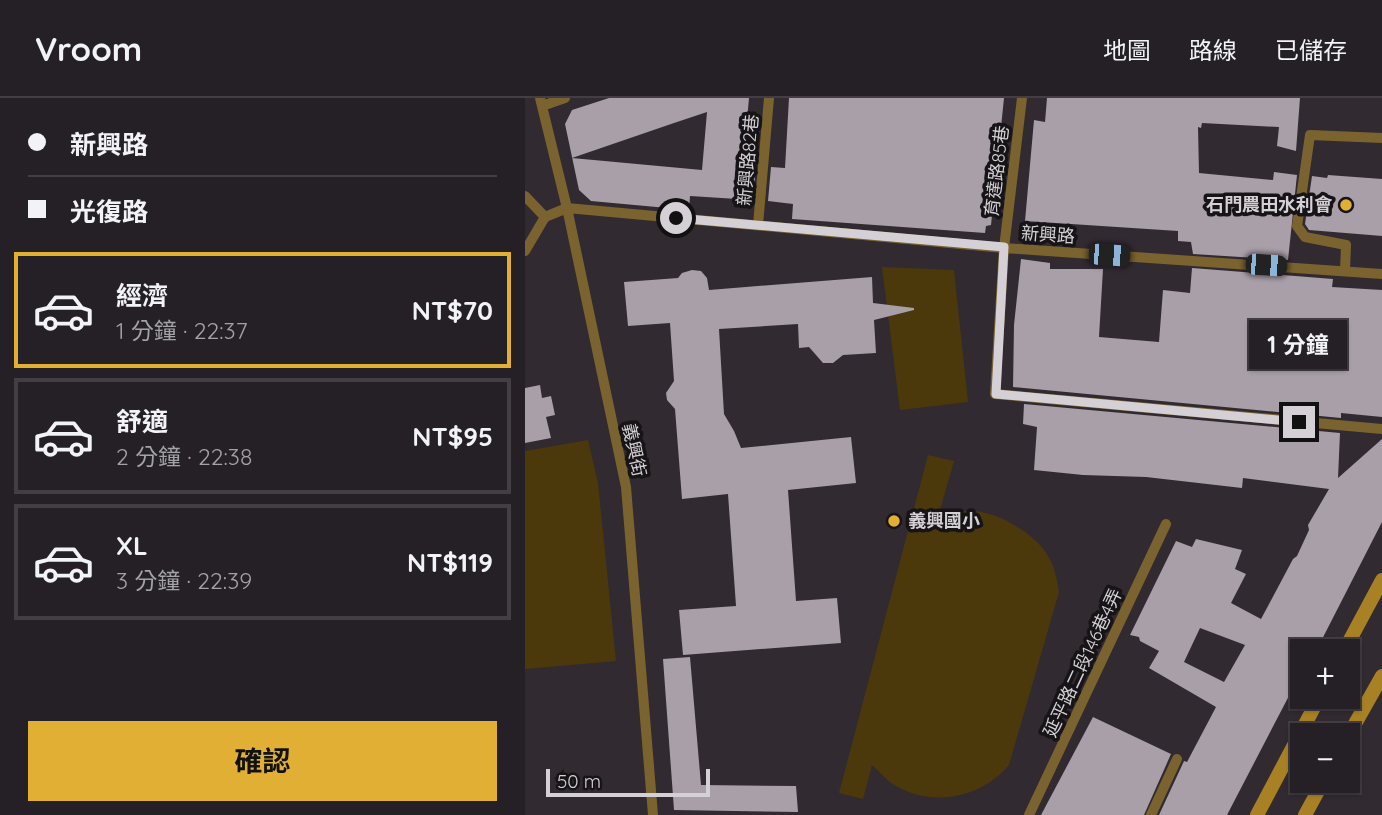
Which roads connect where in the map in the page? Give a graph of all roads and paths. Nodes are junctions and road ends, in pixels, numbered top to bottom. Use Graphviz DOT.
graph roads {
  1 [pos="565,98"];
  2 [pos="769,98"];
  3 [pos="1022,98"];
  4 [pos="541,102"];
  5 [pos="1382,138"];
  6 [pos="525,196"];
  7 [pos="568,208"];
  8 [pos="545,217"];
  9 [pos="758,225"];
  10 [pos="1004,247"];
  11 [pos="525,251"];
  12 [pos="1345,271"];
  13 [pos="1382,274"];
  14 [pos="1382,429"];
  15 [pos="1166,524"];
  16 [pos="1382,580"];
  17 [pos="1350,639"];
  18 [pos="1382,676"];
  19 [pos="1313,709"];
  20 [pos="1355,723"];
  21 [pos="1177,759"];
  22 [pos="1317,793"];
  23 [pos="653,815"];
  24 [pos="1029,815"];
  25 [pos="1151,815"];
  26 [pos="1257,815"];
  27 [pos="1305,815"];
  1 -- 4 [label="lane"];
  2 -- 9 [label="lane, 新興路82巷"];
  3 -- 10 [label="lane, 育達路85巷"];
  4 -- 7 [label="lane, 義興街"];
  5 -- 12 [label="lane"];
  6 -- 8 [label="lane"];
  7 -- 8 [label="lane, 新興路"];
  7 -- 9 [label="lane, 新興路"];
  7 -- 23 [label="lane, 義興街"];
  8 -- 11 [label="lane"];
  9 -- 10 [label="lane, 新興路"];
  10 -- 12 [label="lane, 新興路"];
  10 -- 14 [label="lane, 育達路85巷"];
  12 -- 13 [label="lane, 新興路"];
  15 -- 24 [label="lane, 延平路二段146巷4弄"];
  16 -- 17 [label="main road"];
  18 -- 20 [label="main road"];
  19 -- 26 [label="main road"];
  21 -- 25 [label="lane"];
  22 -- 27 [label="main road"];
}
